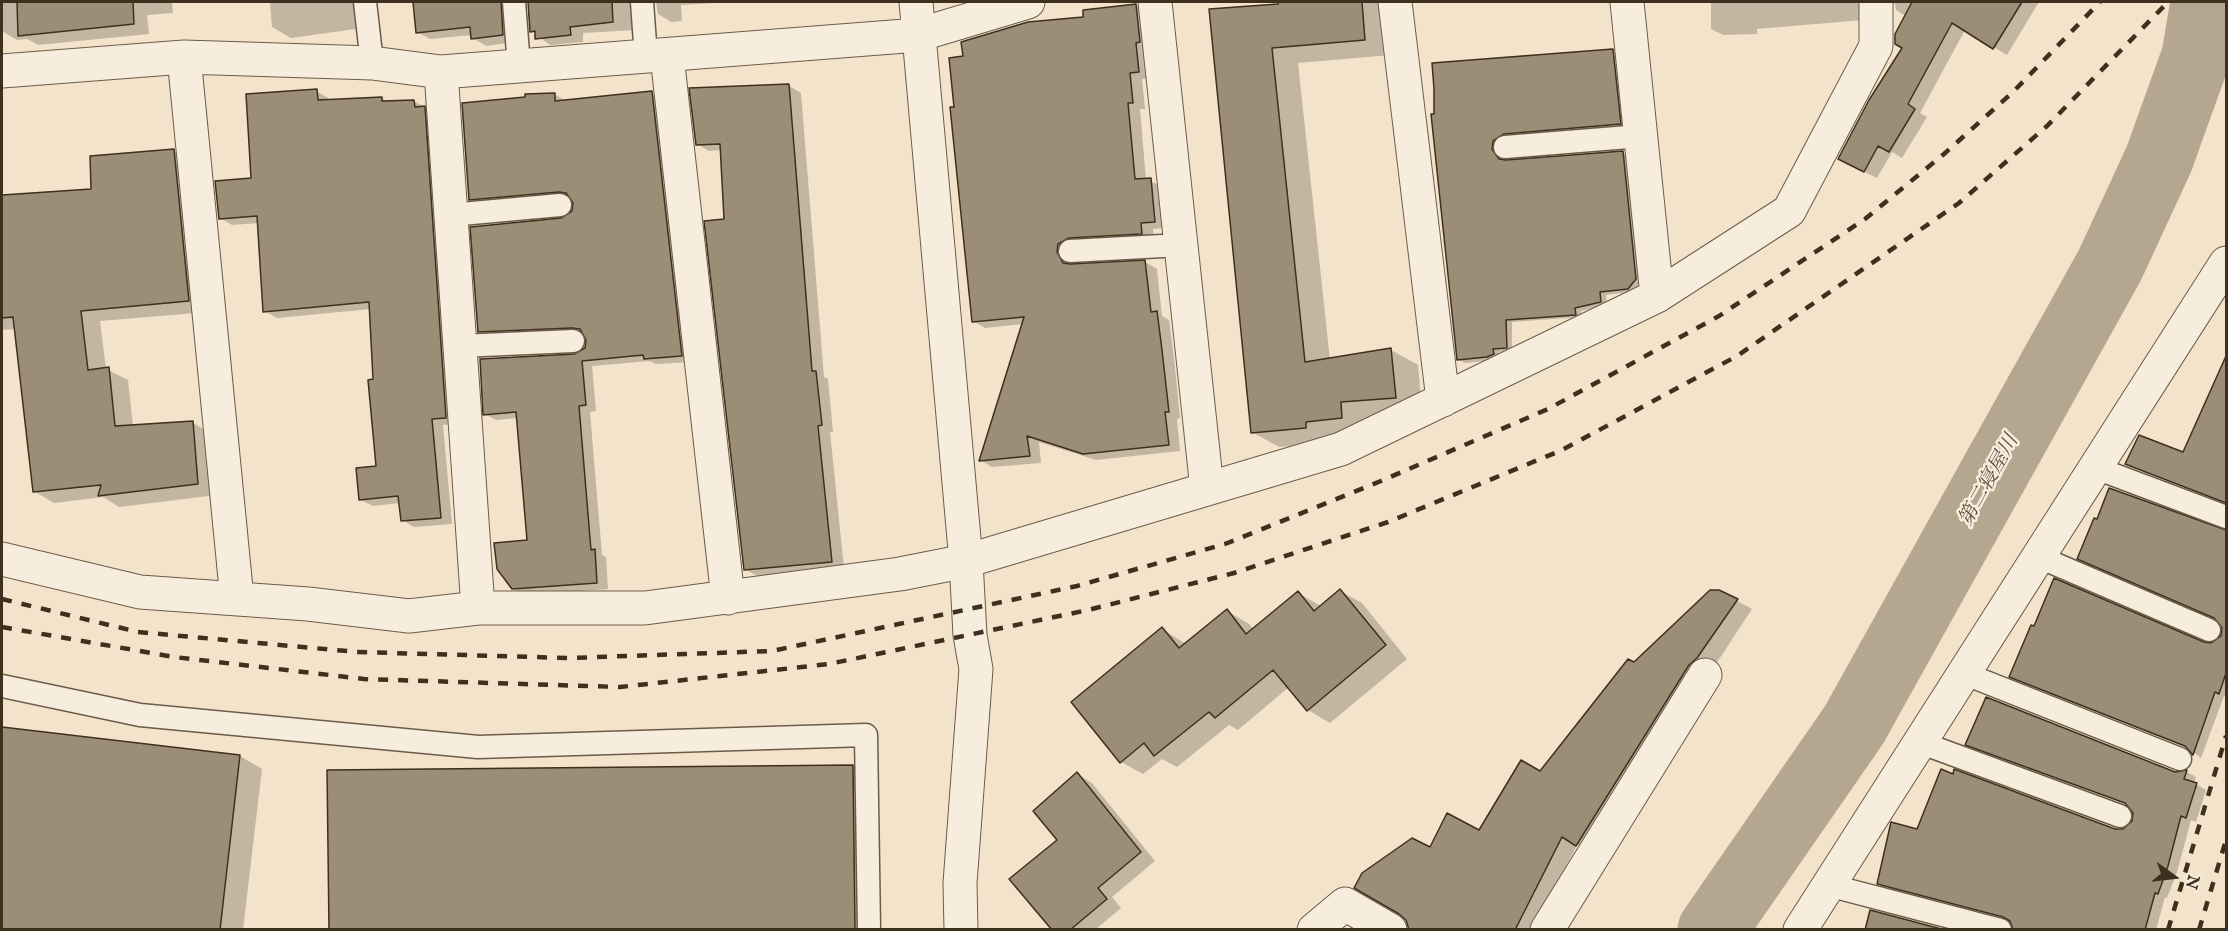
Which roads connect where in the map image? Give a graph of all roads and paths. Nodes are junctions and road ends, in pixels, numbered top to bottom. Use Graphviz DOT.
graph roads {
  1 [pos="364,2"];
  2 [pos="514,2"];
  3 [pos="642,2"];
  4 [pos="916,2"];
  5 [pos="1028,2"];
  6 [pos="1155,2"];
  7 [pos="1395,2"];
  8 [pos="1627,2"];
  9 [pos="1876,2"];
  10 [pos="918,34"];
  11 [pos="184,57"];
  12 [pos="657,57"];
  13 [pos="372,63"];
  14 [pos="519,66"];
  15 [pos="2,71"];
  16 [pos="441,72"];
  17 [pos="1641,136"];
  18 [pos="1505,147"];
  19 [pos="560,205"];
  20 [pos="450,215"];
  21 [pos="1180,245"];
  22 [pos="1070,251"];
  23 [pos="2226,263"];
  24 [pos="1657,296"];
  25 [pos="573,341"];
  26 [pos="460,346"];
  27 [pos="1443,400"];
  28 [pos="2096,468"];
  29 [pos="1207,489"];
  30 [pos="2226,517"];
  31 [pos="2039,557"];
  32 [pos="2,559"];
  33 [pos="966,561"];
  34 [pos="728,598"];
  35 [pos="237,599"];
  36 [pos="478,608"];
  37 [pos="2209,630"];
  38 [pos="1963,673"];
  39 [pos="1705,675"];
  40 [pos="2,686"];
  41 [pos="1919,742"];
  42 [pos="2180,759"];
  43 [pos="2120,816"];
  44 [pos="1828,885"];
  45 [pos="868,930"];
  46 [pos="961,930"];
  47 [pos="1314,930"];
  48 [pos="1390,930"];
  49 [pos="1547,930"];
  50 [pos="1800,930"];
  51 [pos="2000,930"];
  1 -- 13 [label="lane"];
  2 -- 14 [label="lane"];
  3 -- 12 [label="lane"];
  4 -- 10 [label="street"];
  5 -- 10 [label="street"];
  6 -- 21 [label="street"];
  7 -- 27 [label="street"];
  8 -- 17 [label="street"];
  9 -- 24 [label="street"];
  10 -- 12 [label="street"];
  10 -- 33 [label="street"];
  11 -- 13 [label="street"];
  11 -- 15 [label="street"];
  11 -- 35 [label="street"];
  12 -- 14 [label="street"];
  12 -- 34 [label="street"];
  13 -- 16 [label="street"];
  14 -- 16 [label="street"];
  16 -- 20 [label="street"];
  17 -- 18 [label="lane"];
  17 -- 24 [label="street"];
  19 -- 20 [label="lane"];
  20 -- 26 [label="street"];
  21 -- 22 [label="lane"];
  21 -- 29 [label="street"];
  23 -- 28 [label="street"];
  24 -- 27 [label="street"];
  25 -- 26 [label="lane"];
  26 -- 36 [label="street"];
  27 -- 29 [label="street"];
  28 -- 30 [label="lane"];
  28 -- 31 [label="street"];
  29 -- 33 [label="street"];
  31 -- 37 [label="lane"];
  31 -- 38 [label="street"];
  32 -- 35 [label="street"];
  33 -- 34 [label="street"];
  33 -- 46 [label="street"];
  34 -- 36 [label="street"];
  35 -- 36 [label="street"];
  38 -- 41 [label="street"];
  38 -- 42 [label="lane"];
  39 -- 49 [label="street"];
  40 -- 45 [label="lane"];
  41 -- 43 [label="lane"];
  41 -- 44 [label="street"];
  44 -- 50 [label="street"];
  44 -- 51 [label="lane"];
  47 -- 48 [label="street"];
}
